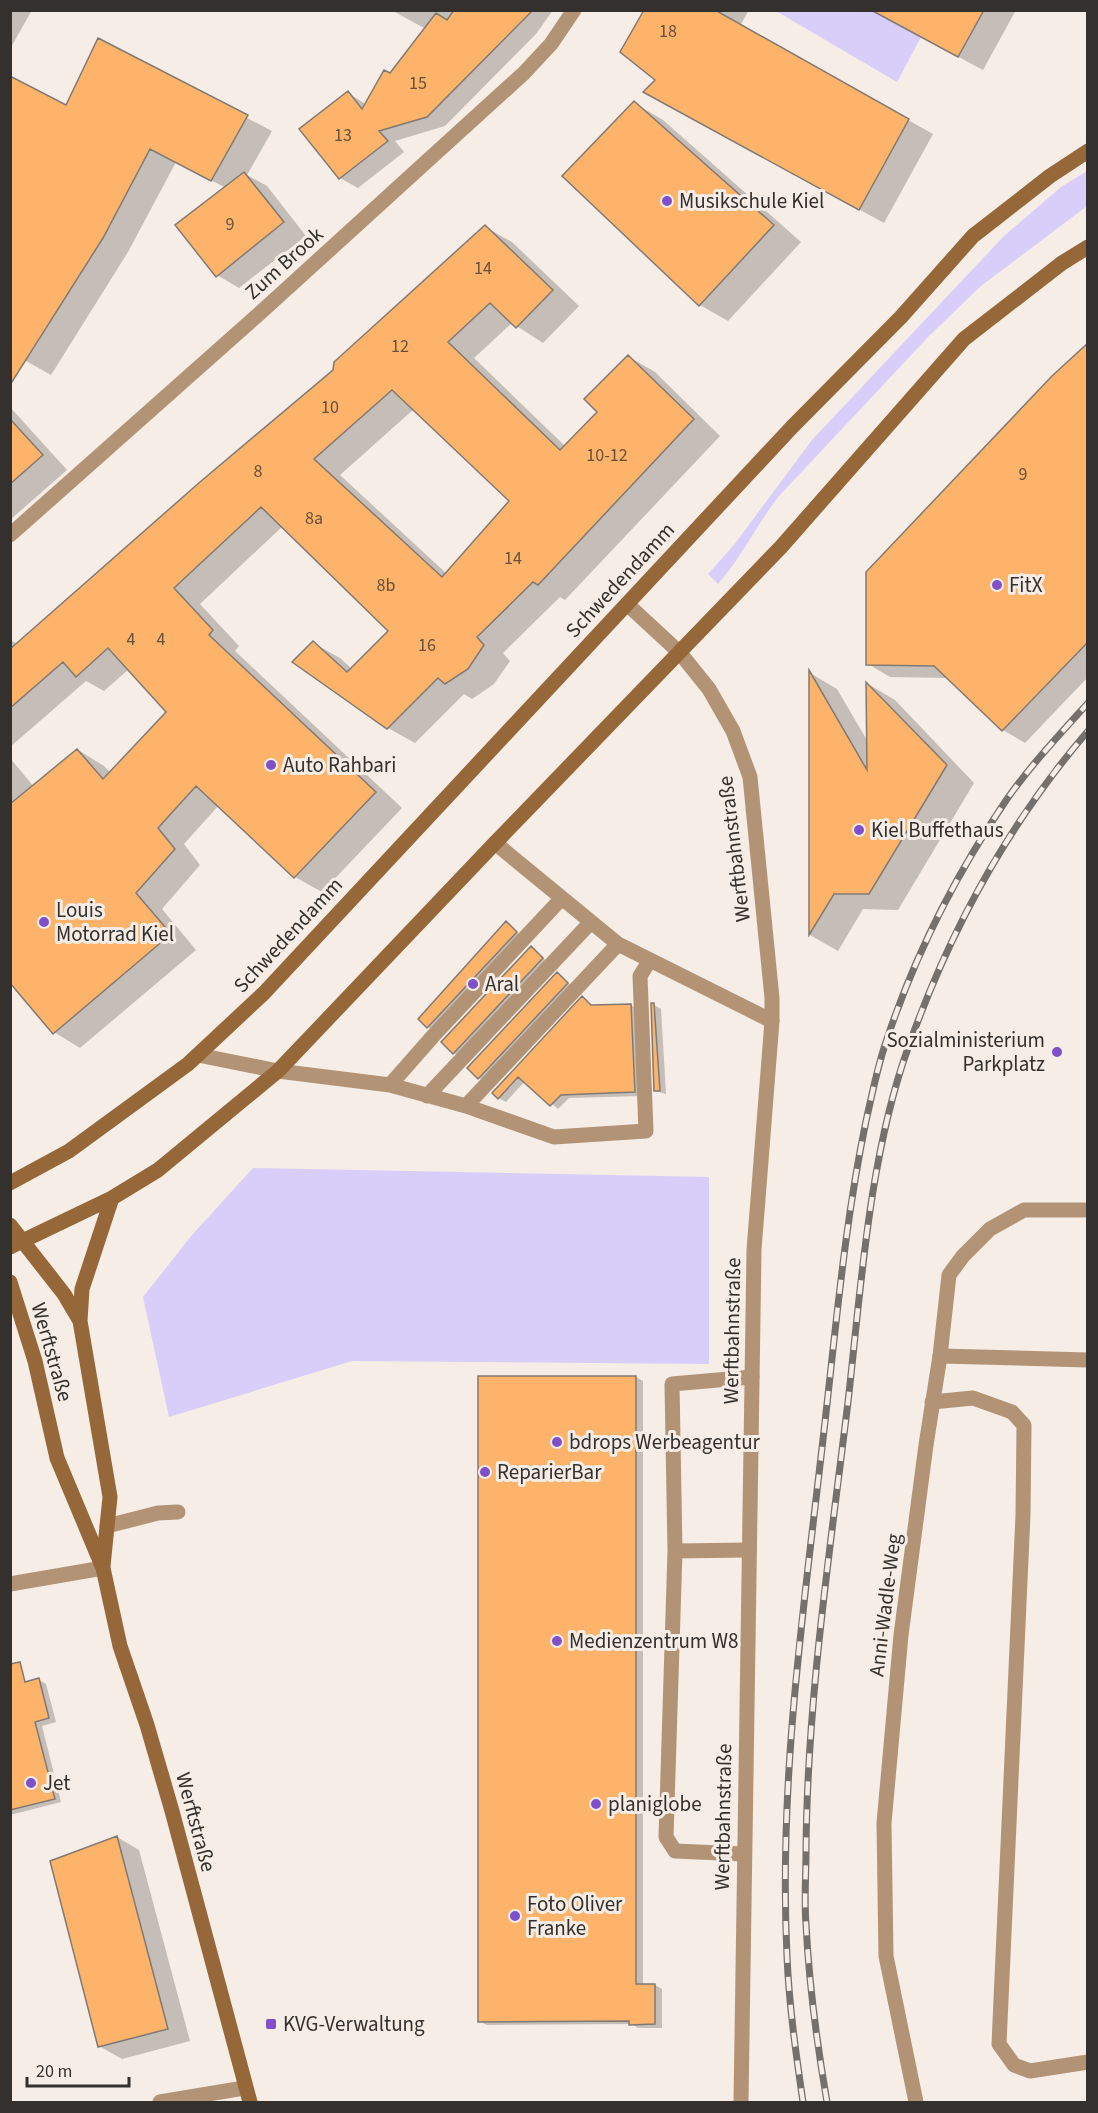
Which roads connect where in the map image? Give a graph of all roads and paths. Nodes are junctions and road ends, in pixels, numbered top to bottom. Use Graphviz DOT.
graph roads {
  1 [pos="574,10"];
  2 [pos="1088,151"];
  3 [pos="1088,247"];
  4 [pos="10,535"];
  5 [pos="627,604"];
  6 [pos="680,653"];
  7 [pos="495,843"];
  8 [pos="562,898"];
  9 [pos="591,922"];
  10 [pos="618,944"];
  11 [pos="650,960"];
  12 [pos="772,1021"];
  13 [pos="198,1055"];
  14 [pos="278,1071"];
  15 [pos="390,1085"];
  16 [pos="427,1096"];
  17 [pos="466,1106"];
  18 [pos="10,1183"];
  19 [pos="112,1198"];
  20 [pos="1088,1210"];
  21 [pos="10,1225"];
  22 [pos="17,1244"];
  23 [pos="10,1282"];
  24 [pos="80,1321"];
  25 [pos="940,1356"];
  26 [pos="1088,1360"];
  27 [pos="752,1377"];
  28 [pos="932,1402"];
  29 [pos="178,1512"];
  30 [pos="107,1526"];
  31 [pos="749,1550"];
  32 [pos="675,1551"];
  33 [pos="103,1568"];
  34 [pos="10,1584"];
  35 [pos="743,1854"];
  36 [pos="1088,2062"];
  37 [pos="247,2098"];
  38 [pos="160,2103"];
  39 [pos="741,2103"];
  40 [pos="916,2103"];
  1 -- 4 [label="street, Zum Brook"];
  2 -- 5 [label="main road, Schwedendamm"];
  3 -- 6 [label="main road"];
  5 -- 6 [label="street, Werftbahnstraße"];
  5 -- 13 [label="main road, Schwedendamm"];
  6 -- 7 [label="main road"];
  6 -- 12 [label="street, Werftbahnstraße"];
  7 -- 8 [label="street"];
  7 -- 14 [label="main road"];
  8 -- 9 [label="street"];
  8 -- 15 [label="street"];
  9 -- 10 [label="street"];
  9 -- 16 [label="street"];
  10 -- 11 [label="street"];
  10 -- 17 [label="street"];
  11 -- 12 [label="street"];
  11 -- 17 [label="street"];
  12 -- 27 [label="street, Werftbahnstraße"];
  13 -- 14 [label="street"];
  13 -- 18 [label="main road, Schwedendamm"];
  14 -- 15 [label="street"];
  14 -- 19 [label="main road"];
  15 -- 16 [label="street"];
  16 -- 17 [label="street"];
  19 -- 22 [label="main road"];
  19 -- 24 [label="main road, Werftstraße"];
  20 -- 25 [label="street, Anni-Wadle-Weg"];
  21 -- 22 [label="main road, Werftstraße"];
  22 -- 24 [label="main road, Werftstraße"];
  23 -- 33 [label="main road, Werftstraße"];
  24 -- 30 [label="main road, Werftstraße"];
  25 -- 26 [label="street"];
  25 -- 28 [label="street, Anni-Wadle-Weg"];
  27 -- 31 [label="street, Werftbahnstraße"];
  27 -- 32 [label="street"];
  28 -- 36 [label="street"];
  28 -- 40 [label="street, Anni-Wadle-Weg"];
  29 -- 30 [label="street"];
  30 -- 33 [label="main road, Werftstraße"];
  31 -- 32 [label="street"];
  31 -- 35 [label="street, Werftbahnstraße"];
  32 -- 35 [label="street"];
  33 -- 34 [label="street"];
  33 -- 37 [label="main road, Werftstraße"];
  35 -- 39 [label="street, Werftbahnstraße"];
  37 -- 38 [label="street"];
}
